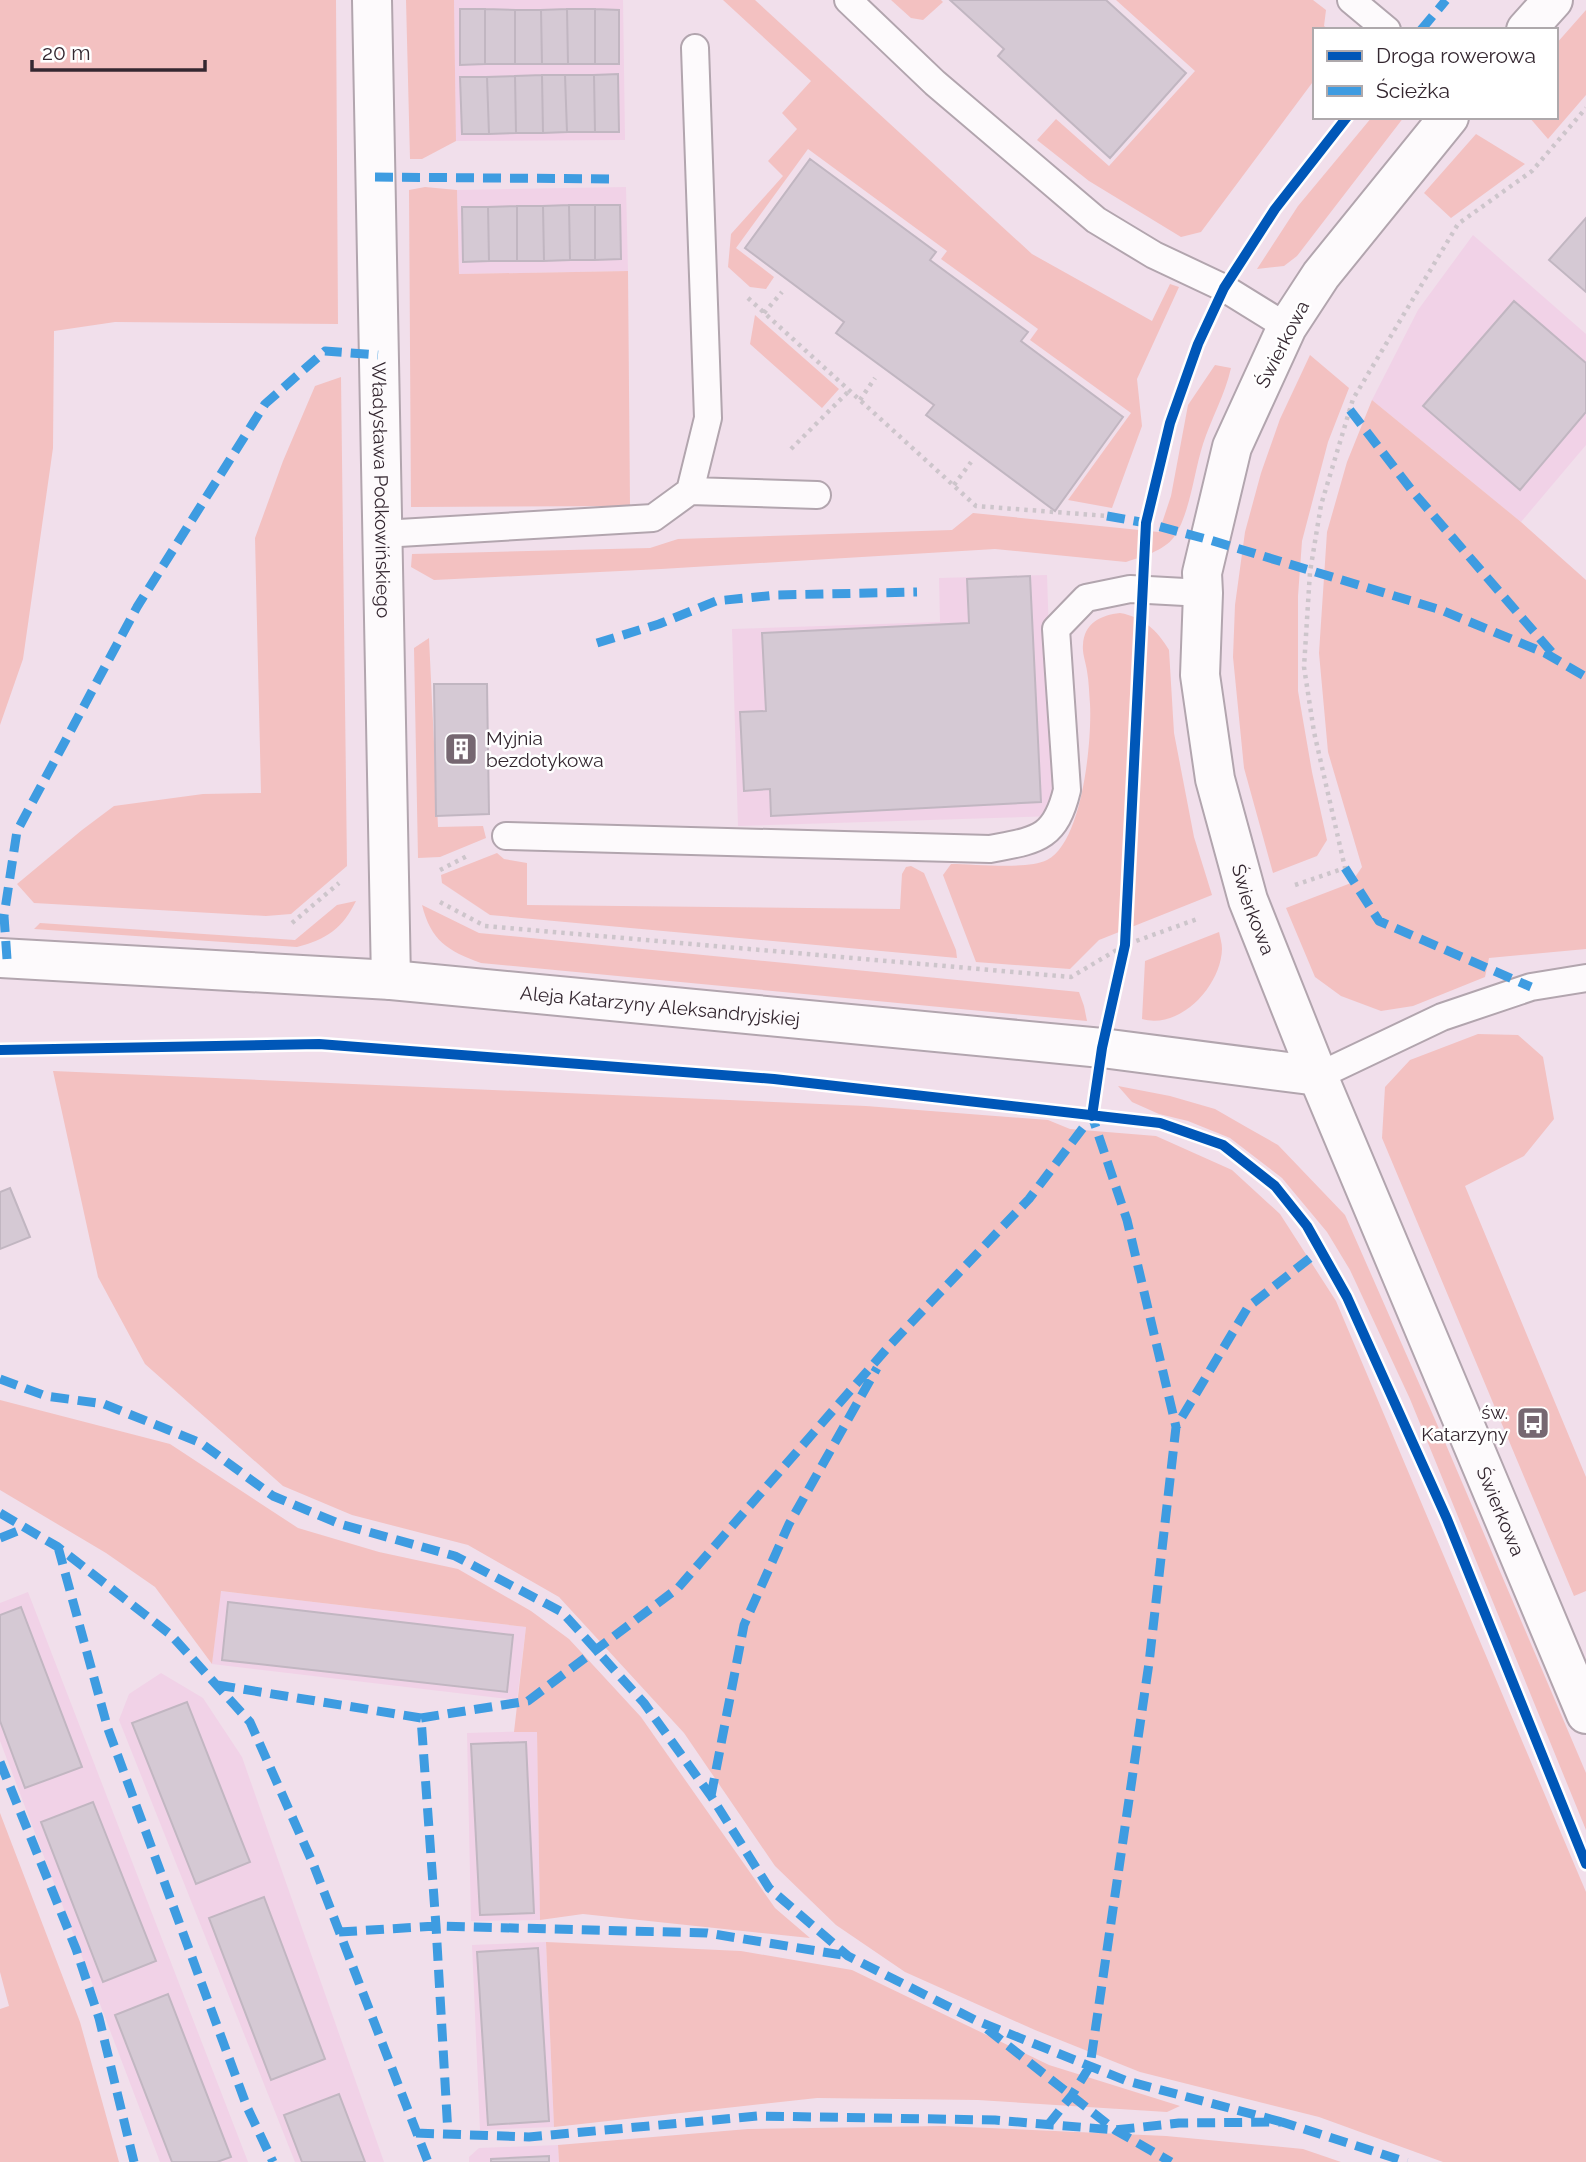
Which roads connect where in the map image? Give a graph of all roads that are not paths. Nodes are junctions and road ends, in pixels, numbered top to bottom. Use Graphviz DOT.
graph roads {
  1 [pos="372,0"];
  2 [pos="848,0"];
  3 [pos="1351,0"];
  4 [pos="1553,0"];
  5 [pos="1385,28"];
  6 [pos="1528,28"];
  7 [pos="695,48"];
  8 [pos="1447,119"];
  9 [pos="1287,327"];
  10 [pos="690,491"];
  11 [pos="817,495"];
  12 [pos="382,534"];
  13 [pos="1203,593"];
  14 [pos="506,836"];
  15 [pos="0,958"];
  16 [pos="1586,978"];
  17 [pos="391,980"];
  18 [pos="1318,1076"];
  19 [pos="1586,1714"];
  1 -- 12 [label="street, Władysława Podkowińskiego"];
  2 -- 9 [label="lane"];
  3 -- 5 [label="lane"];
  4 -- 6 [label="street"];
  7 -- 10 [label="lane"];
  8 -- 9 [label="street, Świerkowa"];
  9 -- 13 [label="street, Świerkowa"];
  10 -- 11 [label="lane"];
  10 -- 12 [label="lane"];
  12 -- 17 [label="street, Władysława Podkowińskiego"];
  13 -- 14 [label="lane"];
  13 -- 18 [label="street, Świerkowa"];
  15 -- 17 [label="street, Aleja Katarzyny Aleksandryjskiej"];
  16 -- 18 [label="lane"];
  17 -- 18 [label="street, Aleja Katarzyny Aleksandryjskiej"];
  18 -- 19 [label="street, Świerkowa"];
}
